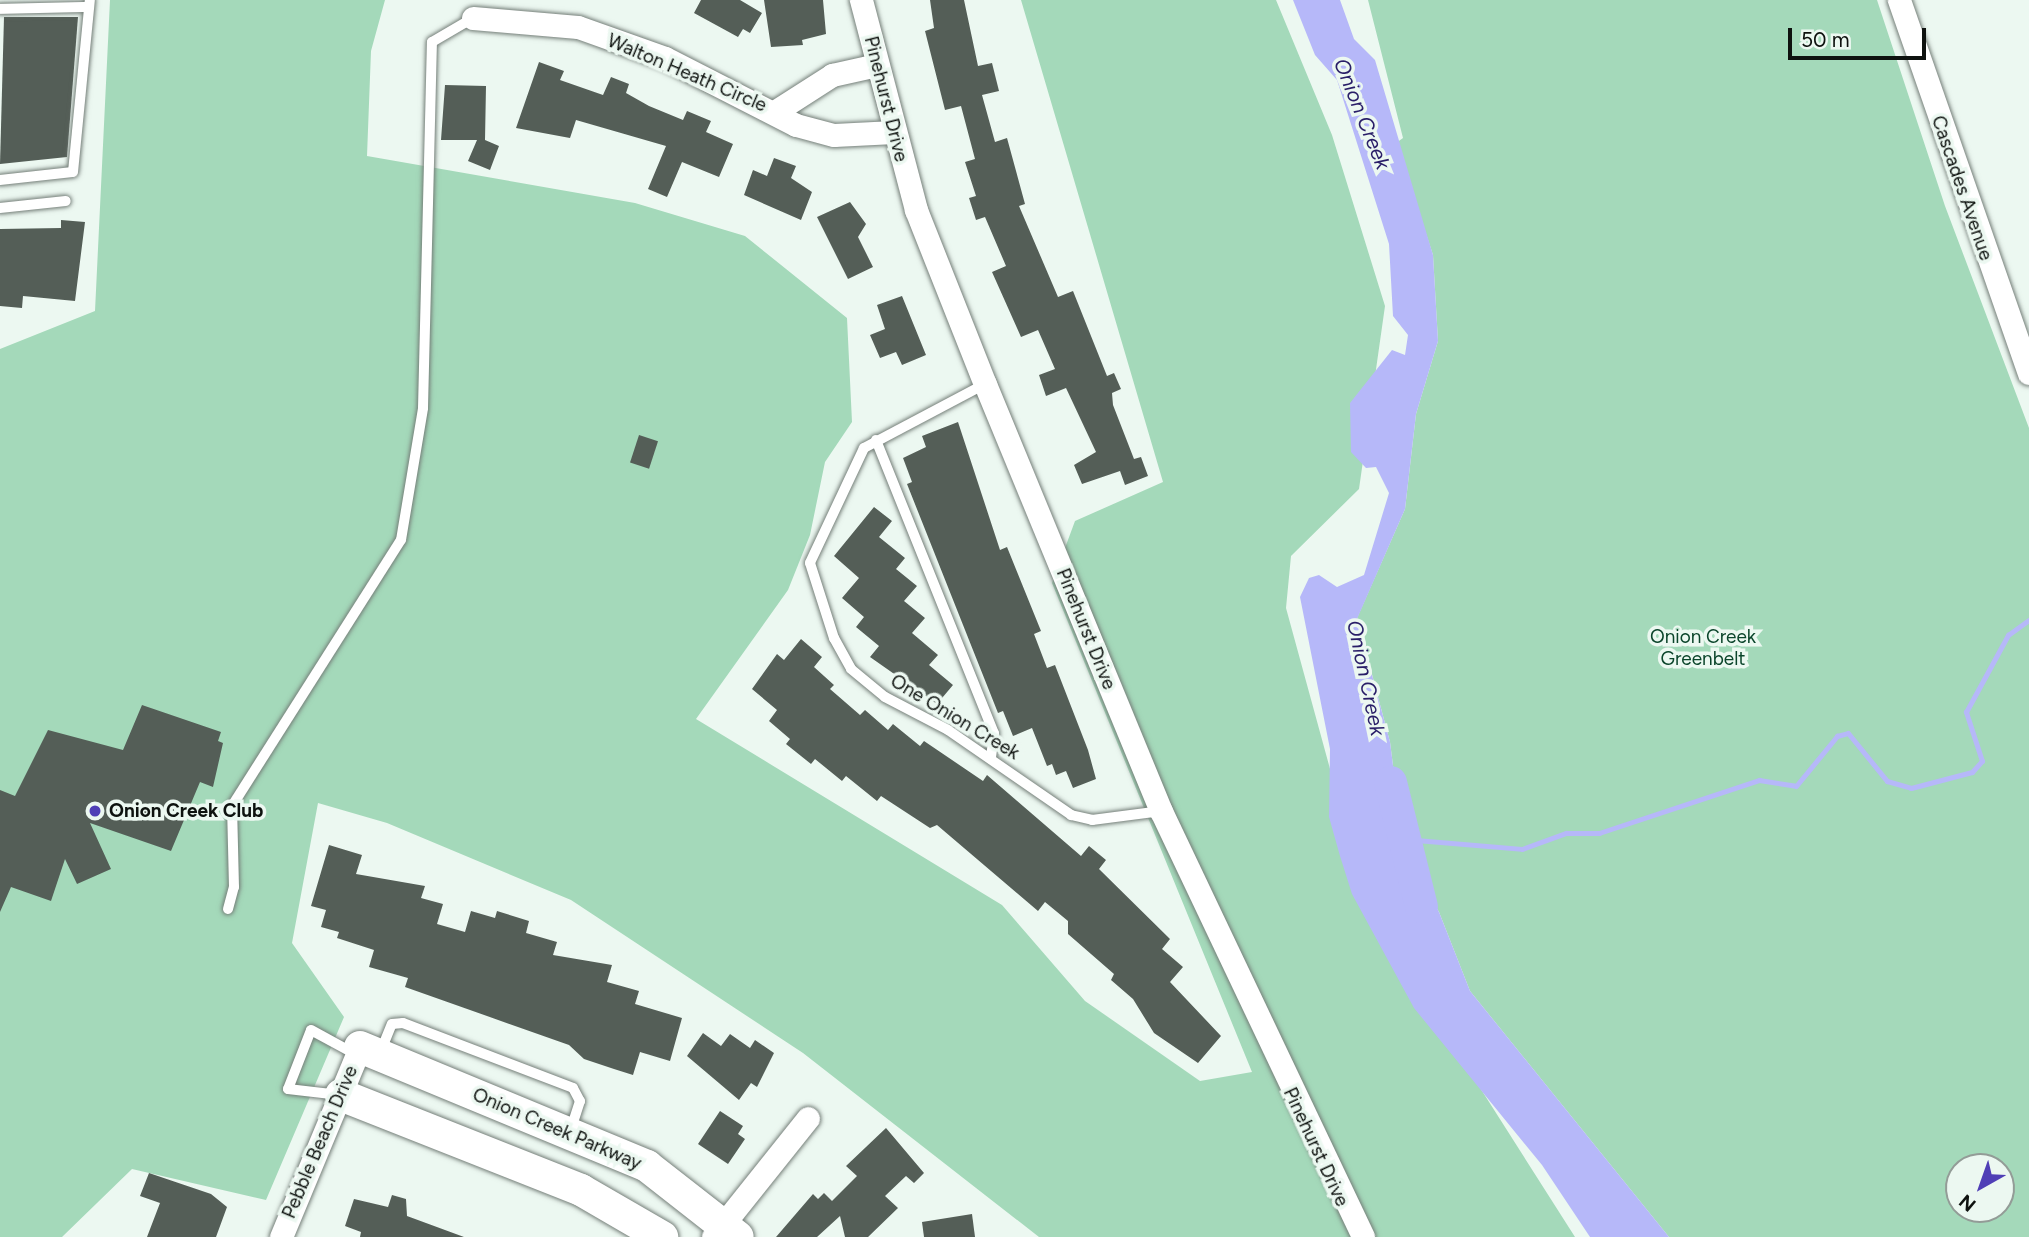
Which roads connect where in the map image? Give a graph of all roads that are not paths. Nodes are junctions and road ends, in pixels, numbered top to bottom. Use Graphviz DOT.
graph roads {
  1 [pos="861,0"];
  2 [pos="1899,0"];
  3 [pos="89,4"];
  4 [pos="0,9"];
  5 [pos="474,18"];
  6 [pos="877,65"];
  7 [pos="776,111"];
  8 [pos="894,132"];
  9 [pos="0,180"];
  10 [pos="66,201"];
  11 [pos="0,208"];
  12 [pos="2026,360"];
  13 [pos="985,384"];
  14 [pos="876,440"];
  15 [pos="991,759"];
  16 [pos="1161,811"];
  17 [pos="228,909"];
  18 [pos="365,1053"];
  19 [pos="341,1095"];
  20 [pos="808,1118"];
  21 [pos="569,1134"];
  22 [pos="725,1233"];
  23 [pos="281,1237"];
  24 [pos="662,1237"];
  25 [pos="1363,1237"];
  1 -- 6 [label="street, Pinehurst Drive"];
  2 -- 12 [label="street, Cascades Avenue"];
  3 -- 4 [label="lane"];
  3 -- 9 [label="lane"];
  5 -- 7 [label="street, Walton Heath Circle"];
  5 -- 17 [label="lane"];
  6 -- 7 [label="street, Walton Heath Circle"];
  6 -- 8 [label="street, Pinehurst Drive"];
  7 -- 8 [label="street, Walton Heath Circle"];
  8 -- 13 [label="street, Pinehurst Drive"];
  10 -- 11 [label="lane"];
  13 -- 14 [label="lane, One Onion Creek"];
  13 -- 16 [label="street, Pinehurst Drive"];
  14 -- 15 [label="lane"];
  14 -- 15 [label="lane, One Onion Creek"];
  15 -- 16 [label="lane, One Onion Creek"];
  16 -- 25 [label="street, Pinehurst Drive"];
  18 -- 19 [label="street, Pebble Beach Drive"];
  18 -- 19 [label="lane"];
  18 -- 21 [label="street, Onion Creek Parkway"];
  18 -- 21 [label="lane"];
  19 -- 23 [label="street, Pebble Beach Drive"];
  19 -- 24 [label="street"];
  20 -- 22 [label="street"];
  21 -- 22 [label="street, Onion Creek Parkway"];
}
